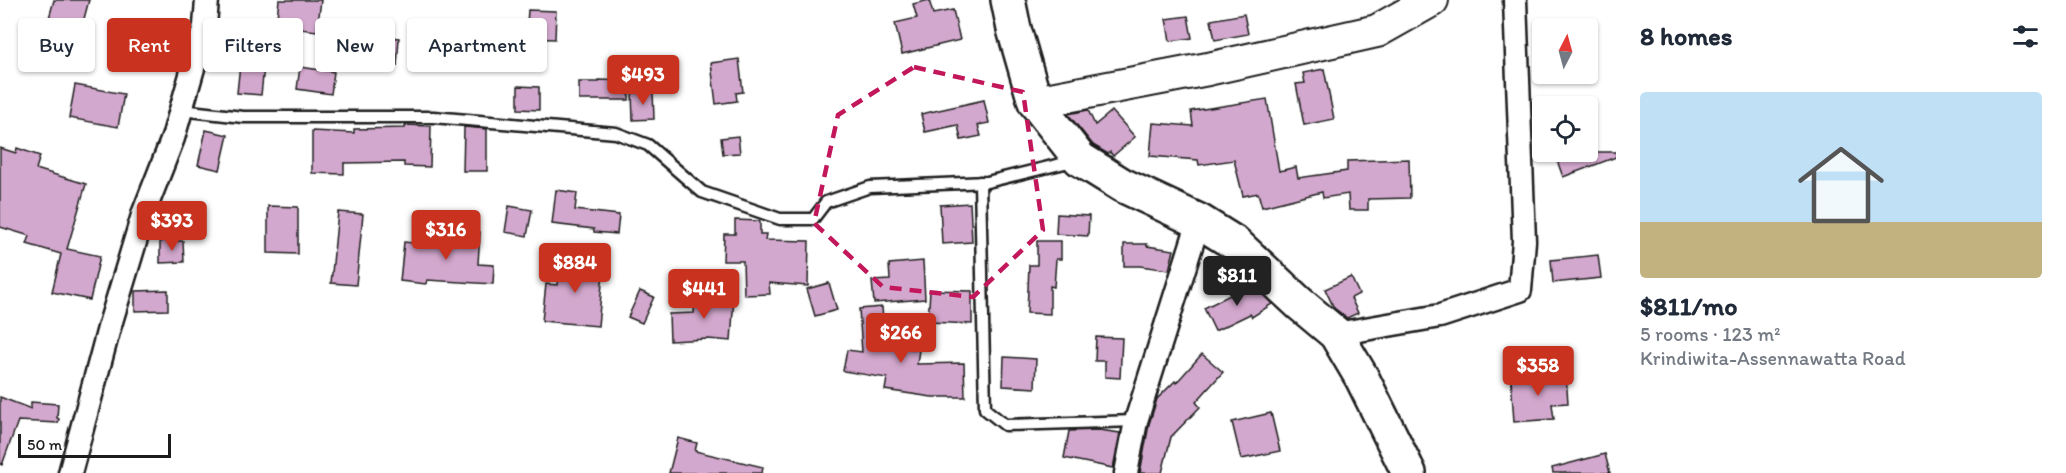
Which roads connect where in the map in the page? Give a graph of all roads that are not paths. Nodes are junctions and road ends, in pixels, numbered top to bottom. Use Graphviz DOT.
graph roads {
  1 [pos="207,0"];
  2 [pos="1008,0"];
  3 [pos="1432,0"];
  4 [pos="1515,0"];
  5 [pos="1035,102"];
  6 [pos="181,110"];
  7 [pos="1080,159"];
  8 [pos="980,182"];
  9 [pos="1199,221"];
  10 [pos="1336,334"];
  11 [pos="1136,421"];
  12 [pos="70,473"];
  13 [pos="1126,473"];
  14 [pos="1409,473"];
  1 -- 6 [label="street"];
  2 -- 5 [label="main road"];
  3 -- 5 [label="street"];
  4 -- 10 [label="street"];
  5 -- 7 [label="main road"];
  6 -- 8 [label="lane"];
  6 -- 12 [label="street"];
  7 -- 8 [label="lane"];
  7 -- 9 [label="main road"];
  8 -- 11 [label="lane"];
  9 -- 10 [label="main road"];
  9 -- 11 [label="street"];
  10 -- 14 [label="main road"];
  11 -- 13 [label="street"];
}
